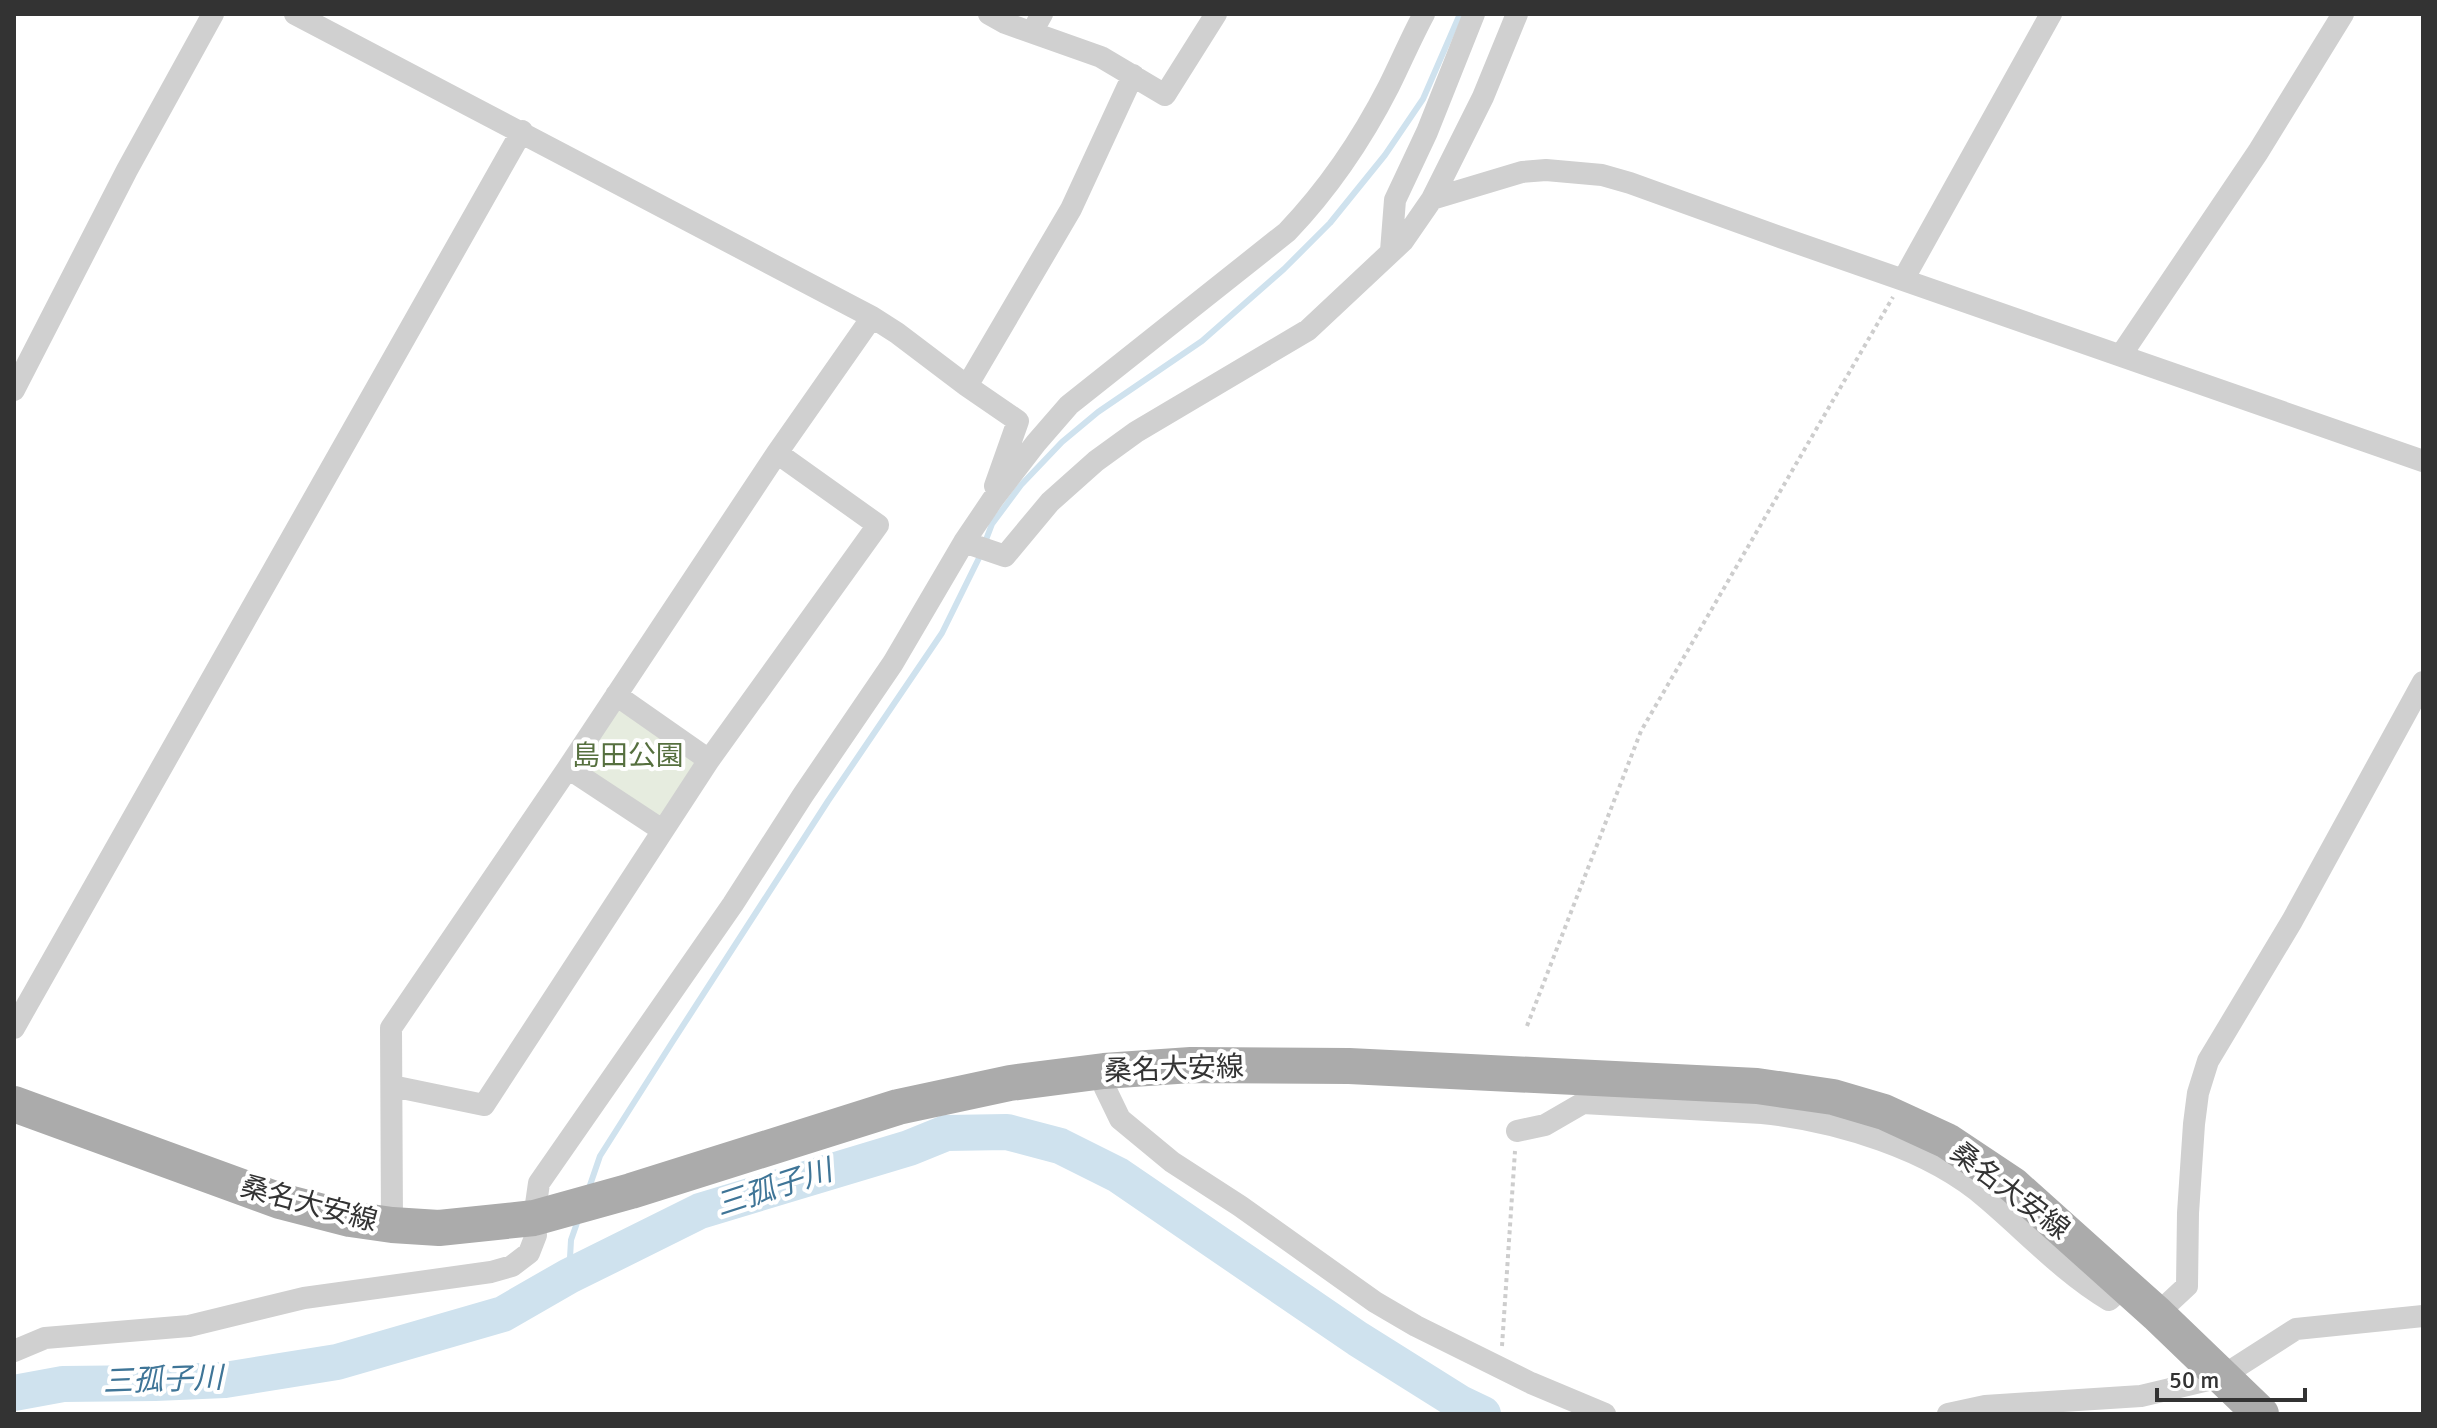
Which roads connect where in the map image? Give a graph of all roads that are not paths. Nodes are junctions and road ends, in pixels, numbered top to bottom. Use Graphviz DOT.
graph roads {
  1 [pos="213,14"];
  2 [pos="295,14"];
  3 [pos="989,14"];
  4 [pos="1216,14"];
  5 [pos="1424,14"];
  6 [pos="1474,14"];
  7 [pos="1517,14"];
  8 [pos="2051,14"];
  9 [pos="2343,14"];
  10 [pos="1037,23"];
  11 [pos="1133,75"];
  12 [pos="522,131"];
  13 [pos="1432,199"];
  14 [pos="1391,251"];
  15 [pos="1903,280"];
  16 [pos="868,323"];
  17 [pos="2121,355"];
  18 [pos="967,386"];
  19 [pos="14,390"];
  20 [pos="777,453"];
  21 [pos="2423,461"];
  22 [pos="986,509"];
  23 [pos="968,544"];
  24 [pos="2423,682"];
  25 [pos="616,695"];
  26 [pos="709,760"];
  27 [pos="568,768"];
  28 [pos="662,830"];
  29 [pos="14,1028"];
  30 [pos="1104,1071"];
  31 [pos="392,1086"];
  32 [pos="14,1104"];
  33 [pos="1517,1131"];
  34 [pos="543,1215"];
  35 [pos="392,1225"];
  36 [pos="2125,1286"];
  37 [pos="2157,1314"];
  38 [pos="2423,1316"];
  39 [pos="14,1351"];
  40 [pos="2221,1377"];
  41 [pos="1605,1414"];
  42 [pos="1948,1414"];
  43 [pos="2261,1414"];
  1 -- 19 [label="street"];
  2 -- 12 [label="street"];
  3 -- 10 [label="street"];
  4 -- 11 [label="street"];
  5 -- 22 [label="street"];
  6 -- 14 [label="street"];
  7 -- 13 [label="street"];
  8 -- 15 [label="street"];
  9 -- 17 [label="street"];
  10 -- 11 [label="street"];
  11 -- 18 [label="street"];
  12 -- 18 [label="street"];
  12 -- 29 [label="street"];
  13 -- 14 [label="street"];
  13 -- 15 [label="street"];
  14 -- 23 [label="street"];
  15 -- 17 [label="street"];
  16 -- 20 [label="street"];
  17 -- 21 [label="street"];
  18 -- 22 [label="street"];
  20 -- 25 [label="street"];
  20 -- 26 [label="street"];
  22 -- 23 [label="street"];
  23 -- 34 [label="street"];
  24 -- 37 [label="street"];
  25 -- 26 [label="street"];
  25 -- 27 [label="street"];
  26 -- 28 [label="street"];
  27 -- 28 [label="street"];
  27 -- 31 [label="street"];
  28 -- 31 [label="street"];
  30 -- 34 [label="main road, 桑名大安線"];
  30 -- 36 [label="main road, 桑名大安線"];
  30 -- 41 [label="street"];
  31 -- 35 [label="street"];
  32 -- 35 [label="main road, 桑名大安線"];
  33 -- 36 [label="street"];
  34 -- 35 [label="main road, 桑名大安線"];
  34 -- 39 [label="street"];
  36 -- 37 [label="main road, 桑名大安線"];
  37 -- 40 [label="main road, 桑名大安線"];
  38 -- 40 [label="street"];
  40 -- 42 [label="street"];
  40 -- 43 [label="main road, 桑名大安線"];
}
